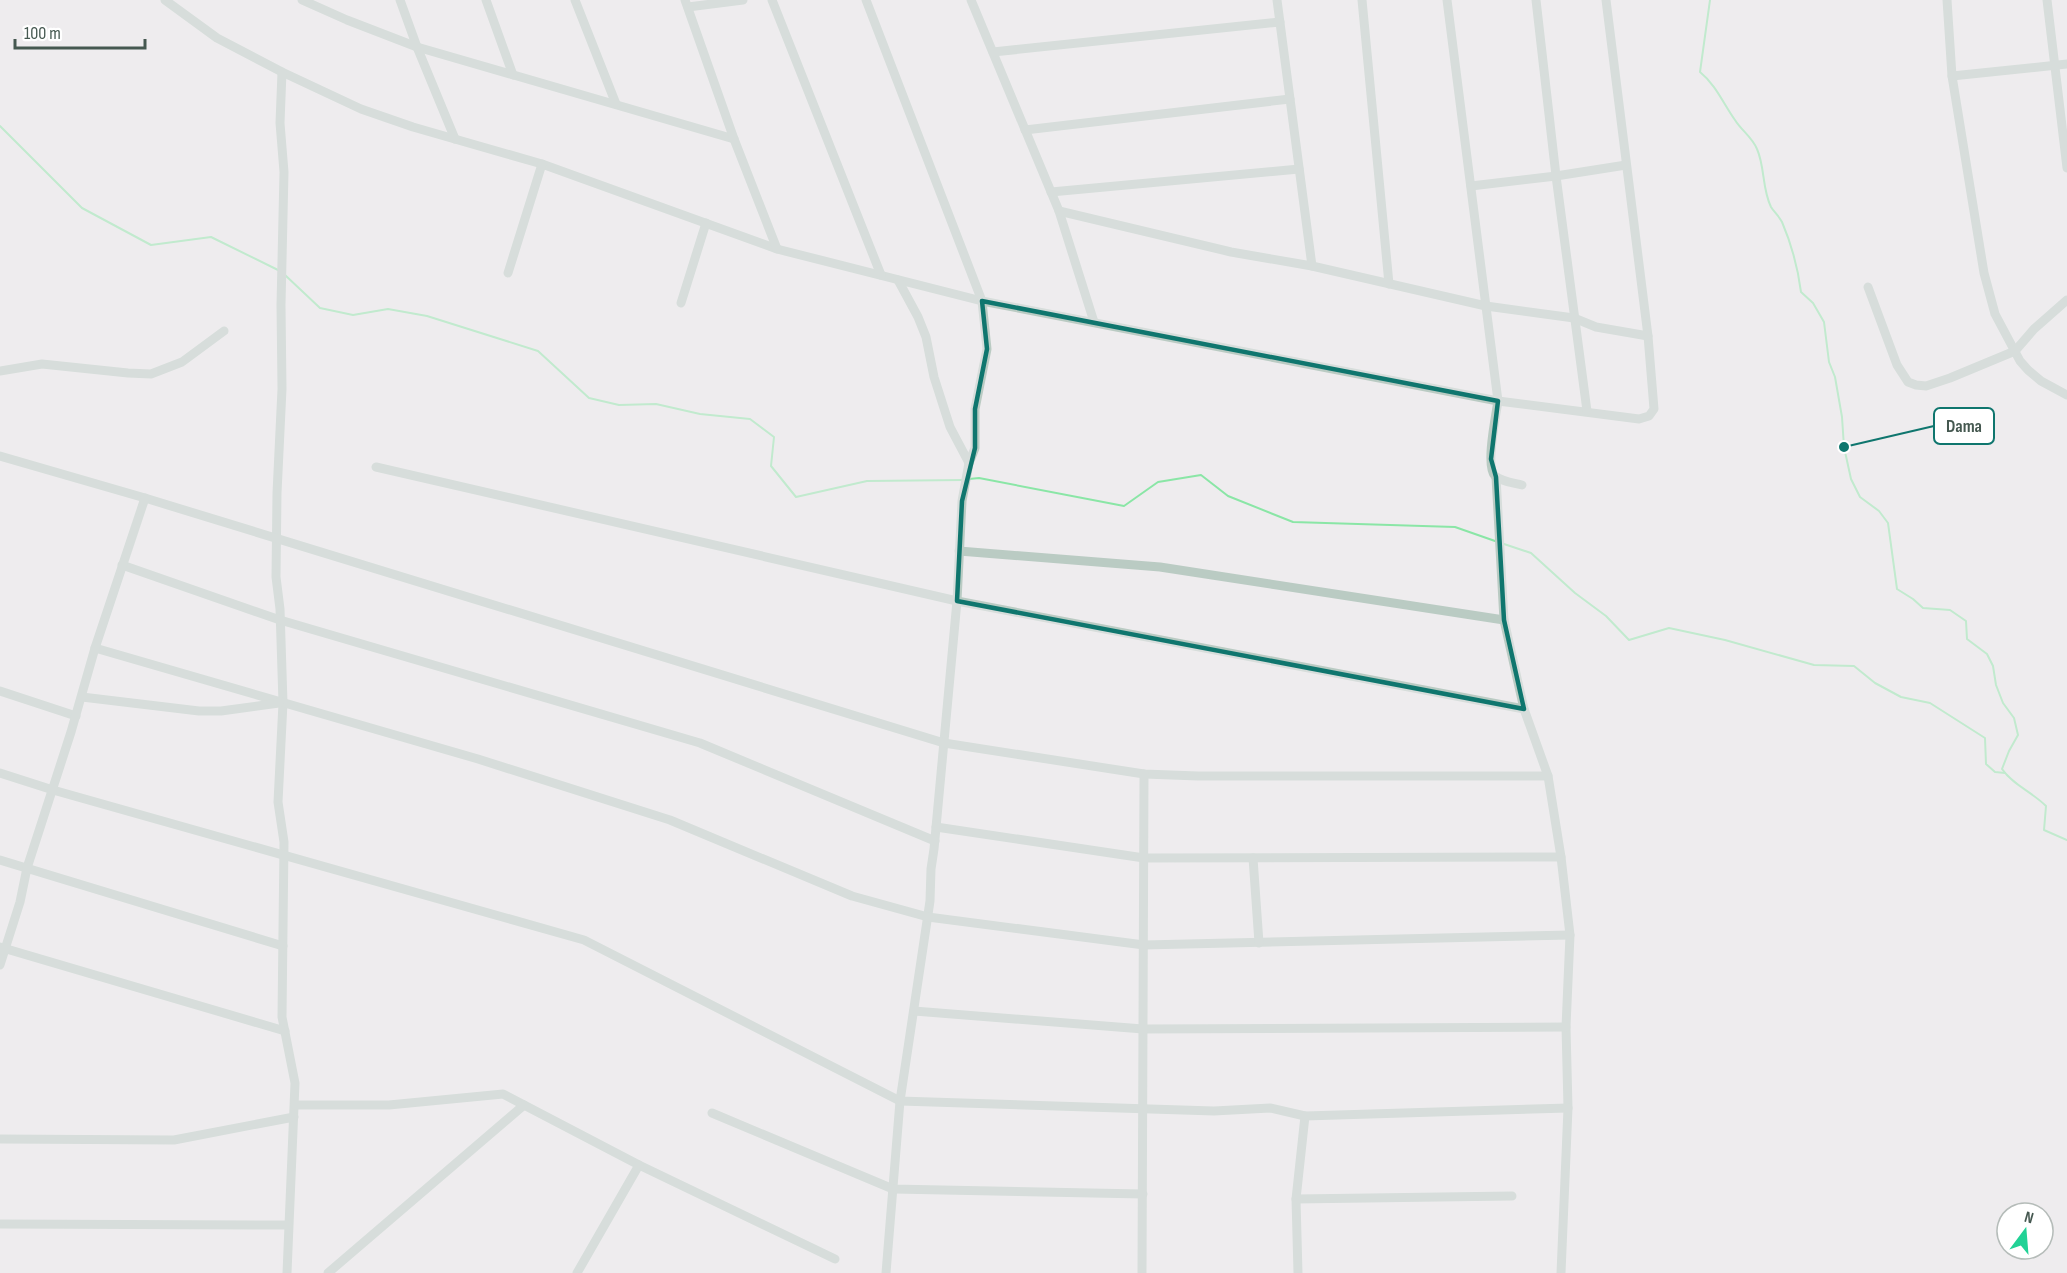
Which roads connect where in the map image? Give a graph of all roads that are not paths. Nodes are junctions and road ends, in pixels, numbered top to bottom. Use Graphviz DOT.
graph roads {
  1 [pos="165,0"];
  2 [pos="302,0"];
  3 [pos="400,0"];
  4 [pos="486,0"];
  5 [pos="576,0"];
  6 [pos="743,0"];
  7 [pos="772,0"];
  8 [pos="866,0"];
  9 [pos="971,0"];
  10 [pos="1278,0"];
  11 [pos="1362,0"];
  12 [pos="1447,0"];
  13 [pos="1536,0"];
  14 [pos="1606,0"];
  15 [pos="1947,0"];
  16 [pos="2047,0"];
  17 [pos="687,3"];
  18 [pos="1280,22"];
  19 [pos="417,47"];
  20 [pos="993,52"];
  21 [pos="2067,64"];
  22 [pos="2054,66"];
  23 [pos="282,72"];
  24 [pos="513,75"];
  25 [pos="1952,76"];
  26 [pos="1290,99"];
  27 [pos="615,104"];
  28 [pos="1025,130"];
  29 [pos="455,139"];
  30 [pos="734,139"];
  31 [pos="2067,161"];
  32 [pos="542,164"];
  33 [pos="1626,165"];
  34 [pos="2067,168"];
  35 [pos="1299,169"];
  36 [pos="1556,176"];
  37 [pos="1471,186"];
  38 [pos="1051,192"];
  39 [pos="1059,211"];
  40 [pos="706,223"];
  41 [pos="777,249"];
  42 [pos="1312,266"];
  43 [pos="508,273"];
  44 [pos="881,275"];
  45 [pos="898,280"];
  46 [pos="1389,284"];
  47 [pos="1868,287"];
  48 [pos="2067,300"];
  49 [pos="982,301"];
  50 [pos="681,303"];
  51 [pos="1486,306"];
  52 [pos="1574,318"];
  53 [pos="1094,322"];
  54 [pos="224,331"];
  55 [pos="1648,336"];
  56 [pos="2015,351"];
  57 [pos="0,371"];
  58 [pos="2067,395"];
  59 [pos="1498,401"];
  60 [pos="1587,411"];
  61 [pos="0,456"];
  62 [pos="969,463"];
  63 [pos="376,467"];
  64 [pos="1496,477"];
  65 [pos="1522,485"];
  66 [pos="145,498"];
  67 [pos="277,539"];
  68 [pos="959,551"];
  69 [pos="122,565"];
  70 [pos="957,601"];
  71 [pos="280,620"];
  72 [pos="1504,620"];
  73 [pos="95,648"];
  74 [pos="0,691"];
  75 [pos="82,697"];
  76 [pos="283,703"];
  77 [pos="1524,709"];
  78 [pos="76,716"];
  79 [pos="944,743"];
  80 [pos="0,773"];
  81 [pos="1144,774"];
  82 [pos="1548,776"];
  83 [pos="53,790"];
  84 [pos="936,827"];
  85 [pos="935,840"];
  86 [pos="284,854"];
  87 [pos="1561,857"];
  88 [pos="1144,858"];
  89 [pos="1253,858"];
  90 [pos="0,860"];
  91 [pos="27,868"];
  92 [pos="927,917"];
  93 [pos="1570,936"];
  94 [pos="1259,943"];
  95 [pos="283,945"];
  96 [pos="1144,945"];
  97 [pos="3,948"];
  98 [pos="0,965"];
  99 [pos="914,1011"];
  100 [pos="1566,1027"];
  101 [pos="1143,1029"];
  102 [pos="285,1031"];
  103 [pos="900,1101"];
  104 [pos="295,1105"];
  105 [pos="524,1105"];
  106 [pos="1568,1108"];
  107 [pos="1143,1109"];
  108 [pos="712,1113"];
  109 [pos="1305,1116"];
  110 [pos="294,1118"];
  111 [pos="0,1139"];
  112 [pos="639,1165"];
  113 [pos="893,1189"];
  114 [pos="1143,1194"];
  115 [pos="1512,1196"];
  116 [pos="1296,1199"];
  117 [pos="0,1224"];
  118 [pos="288,1225"];
  119 [pos="835,1259"];
  120 [pos="287,1273"];
  121 [pos="328,1273"];
  122 [pos="577,1273"];
  123 [pos="886,1273"];
  124 [pos="1142,1273"];
  125 [pos="1298,1273"];
  126 [pos="1561,1273"];
  1 -- 23 [label="street"];
  2 -- 19 [label="street"];
  3 -- 19 [label="street"];
  4 -- 24 [label="street"];
  5 -- 27 [label="street"];
  6 -- 17 [label="street"];
  7 -- 44 [label="street"];
  8 -- 49 [label="street"];
  9 -- 20 [label="street"];
  10 -- 18 [label="street"];
  11 -- 46 [label="street"];
  12 -- 37 [label="street"];
  13 -- 36 [label="street"];
  14 -- 33 [label="street"];
  15 -- 25 [label="street"];
  16 -- 22 [label="street"];
  17 -- 30 [label="street"];
  18 -- 20 [label="street"];
  18 -- 26 [label="street"];
  19 -- 24 [label="street"];
  19 -- 29 [label="street"];
  20 -- 28 [label="street"];
  21 -- 22 [label="street"];
  22 -- 25 [label="street"];
  22 -- 31 [label="street"];
  23 -- 29 [label="street"];
  23 -- 67 [label="street"];
  24 -- 27 [label="street"];
  25 -- 56 [label="street"];
  26 -- 28 [label="street"];
  26 -- 35 [label="street"];
  27 -- 30 [label="street"];
  28 -- 38 [label="street"];
  29 -- 32 [label="street"];
  30 -- 41 [label="street"];
  31 -- 34 [label="street"];
  32 -- 40 [label="street"];
  32 -- 43 [label="street"];
  33 -- 36 [label="street"];
  33 -- 55 [label="street"];
  35 -- 38 [label="street"];
  35 -- 42 [label="street"];
  36 -- 37 [label="street"];
  36 -- 52 [label="street"];
  37 -- 51 [label="street"];
  38 -- 39 [label="street"];
  39 -- 42 [label="street"];
  39 -- 53 [label="street"];
  40 -- 41 [label="street"];
  40 -- 50 [label="street"];
  41 -- 44 [label="street"];
  42 -- 46 [label="street"];
  44 -- 45 [label="street"];
  45 -- 49 [label="street"];
  45 -- 62 [label="street"];
  46 -- 51 [label="street"];
  47 -- 56 [label="street"];
  48 -- 56 [label="street"];
  49 -- 53 [label="street"];
  49 -- 62 [label="street"];
  51 -- 52 [label="street"];
  51 -- 59 [label="street"];
  52 -- 55 [label="street"];
  52 -- 60 [label="street"];
  53 -- 59 [label="street"];
  54 -- 57 [label="street"];
  55 -- 60 [label="street"];
  56 -- 58 [label="street"];
  59 -- 60 [label="street"];
  59 -- 64 [label="street"];
  61 -- 66 [label="street"];
  62 -- 68 [label="street"];
  63 -- 70 [label="street"];
  64 -- 65 [label="street"];
  64 -- 72 [label="street"];
  66 -- 67 [label="street"];
  66 -- 69 [label="street"];
  67 -- 71 [label="street"];
  67 -- 79 [label="street"];
  68 -- 70 [label="street"];
  68 -- 72 [label="street"];
  69 -- 71 [label="street"];
  69 -- 73 [label="street"];
  70 -- 77 [label="street"];
  70 -- 79 [label="street"];
  71 -- 76 [label="street"];
  71 -- 85 [label="street"];
  72 -- 77 [label="street"];
  73 -- 75 [label="street"];
  73 -- 76 [label="street"];
  74 -- 78 [label="street"];
  75 -- 76 [label="street"];
  75 -- 78 [label="street"];
  76 -- 86 [label="street"];
  76 -- 92 [label="street"];
  77 -- 82 [label="street"];
  78 -- 83 [label="street"];
  79 -- 81 [label="street"];
  79 -- 84 [label="street"];
  80 -- 83 [label="street"];
  81 -- 82 [label="street"];
  81 -- 88 [label="street"];
  82 -- 87 [label="street"];
  83 -- 86 [label="street"];
  83 -- 91 [label="street"];
  84 -- 85 [label="street"];
  84 -- 88 [label="street"];
  85 -- 92 [label="street"];
  86 -- 95 [label="street"];
  86 -- 103 [label="street"];
  87 -- 89 [label="street"];
  87 -- 93 [label="street"];
  88 -- 89 [label="street"];
  88 -- 96 [label="street"];
  89 -- 94 [label="street"];
  90 -- 91 [label="street"];
  91 -- 95 [label="street"];
  91 -- 97 [label="street"];
  92 -- 96 [label="street"];
  92 -- 99 [label="street"];
  93 -- 94 [label="street"];
  93 -- 100 [label="street"];
  94 -- 96 [label="street"];
  95 -- 102 [label="street"];
  96 -- 101 [label="street"];
  97 -- 98 [label="street"];
  97 -- 102 [label="street"];
  99 -- 101 [label="street"];
  99 -- 103 [label="street"];
  100 -- 101 [label="street"];
  100 -- 106 [label="street"];
  101 -- 107 [label="street"];
  102 -- 104 [label="street"];
  103 -- 107 [label="street"];
  103 -- 113 [label="street"];
  104 -- 105 [label="street"];
  104 -- 110 [label="street"];
  105 -- 112 [label="street"];
  105 -- 121 [label="street"];
  106 -- 109 [label="street"];
  106 -- 126 [label="street"];
  107 -- 109 [label="street"];
  107 -- 114 [label="street"];
  108 -- 113 [label="street"];
  109 -- 116 [label="street"];
  110 -- 111 [label="street"];
  110 -- 118 [label="street"];
  112 -- 119 [label="street"];
  112 -- 122 [label="street"];
  113 -- 114 [label="street"];
  113 -- 123 [label="street"];
  114 -- 124 [label="street"];
  115 -- 116 [label="street"];
  116 -- 125 [label="street"];
  117 -- 118 [label="street"];
  118 -- 120 [label="street"];
}
